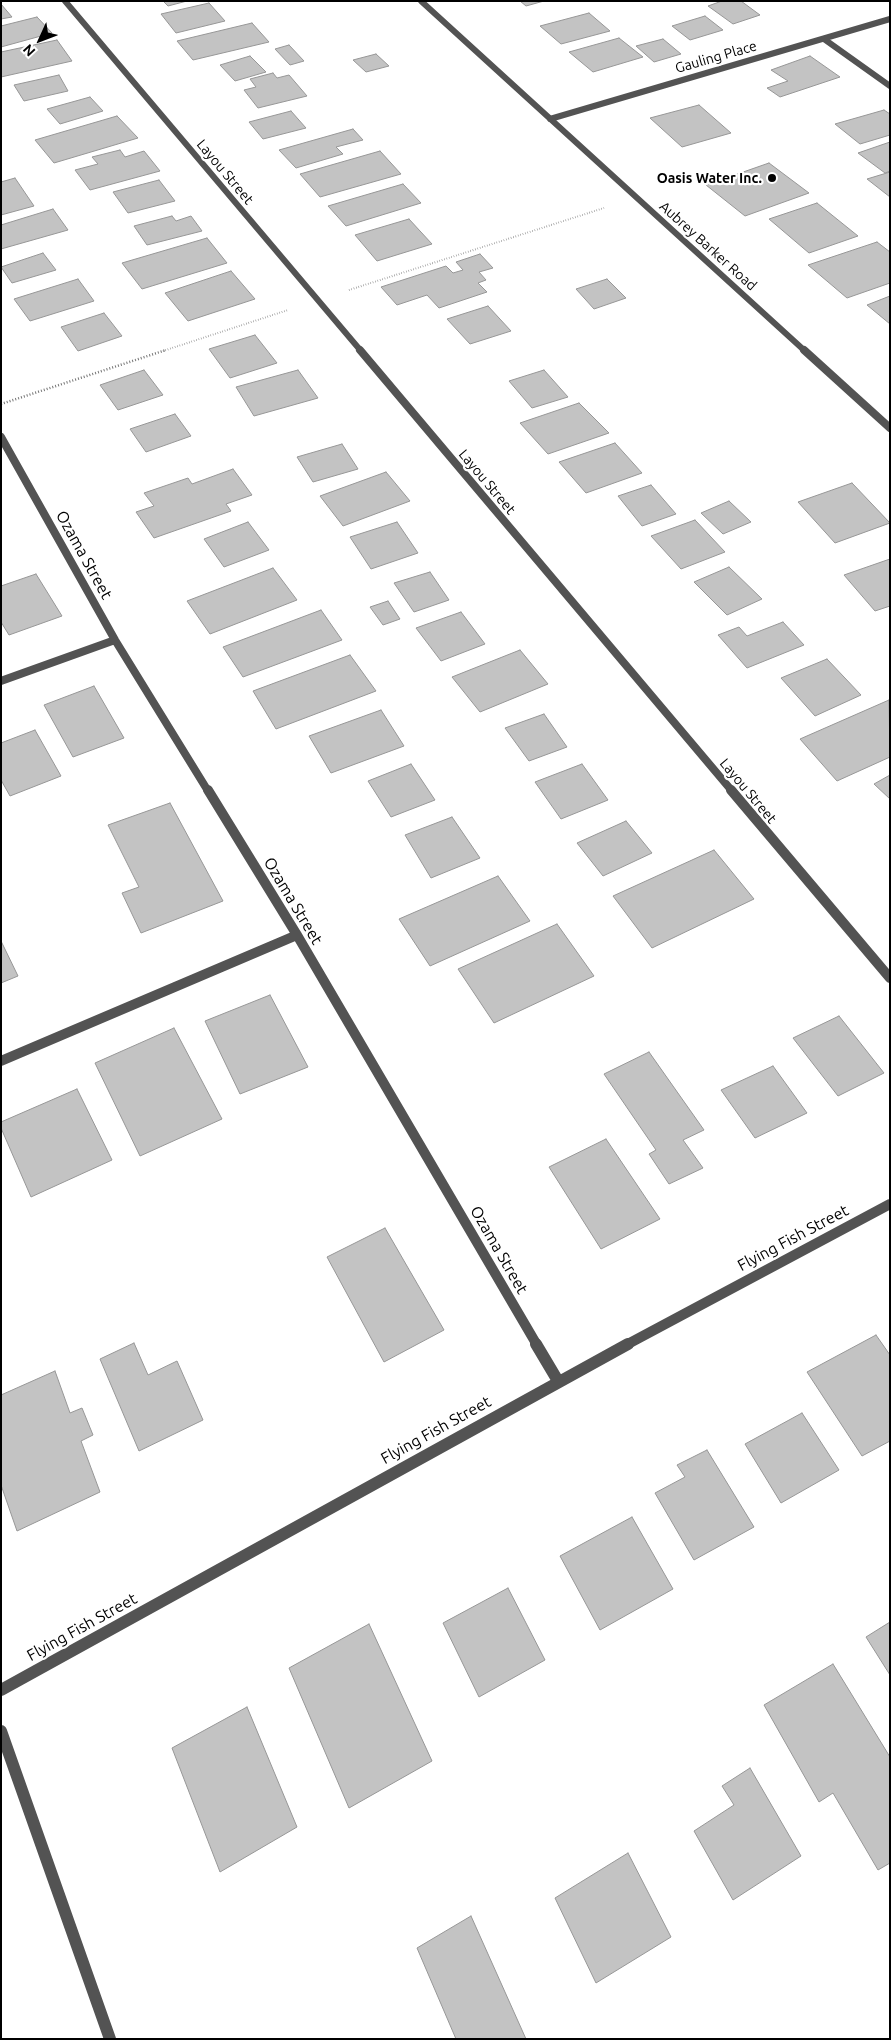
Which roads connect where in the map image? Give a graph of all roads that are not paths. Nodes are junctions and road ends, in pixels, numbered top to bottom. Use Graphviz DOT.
graph roads {
  1 [pos="65,1"];
  2 [pos="421,1"];
  3 [pos="890,19"];
  4 [pos="824,38"];
  5 [pos="890,86"];
  6 [pos="550,119"];
  7 [pos="890,428"];
  8 [pos="1,437"];
  9 [pos="115,640"];
  10 [pos="1,681"];
  11 [pos="297,935"];
  12 [pos="890,978"];
  13 [pos="1,1061"];
  14 [pos="890,1204"];
  15 [pos="558,1381"];
  16 [pos="1,1690"];
  17 [pos="1,1731"];
  18 [pos="110,2039"];
  1 -- 12 [label="street, Layou Street"];
  2 -- 6 [label="street, Aubrey Barker Road"];
  3 -- 4 [label="street, Gauling Place"];
  4 -- 5 [label="street"];
  4 -- 6 [label="street, Gauling Place"];
  6 -- 7 [label="street, Aubrey Barker Road"];
  8 -- 9 [label="street, Ozama Street"];
  9 -- 10 [label="street"];
  9 -- 11 [label="street, Ozama Street"];
  11 -- 13 [label="street"];
  11 -- 15 [label="street, Ozama Street"];
  14 -- 15 [label="street, Flying Fish Street"];
  15 -- 16 [label="street, Flying Fish Street"];
  17 -- 18 [label="street"];
}
